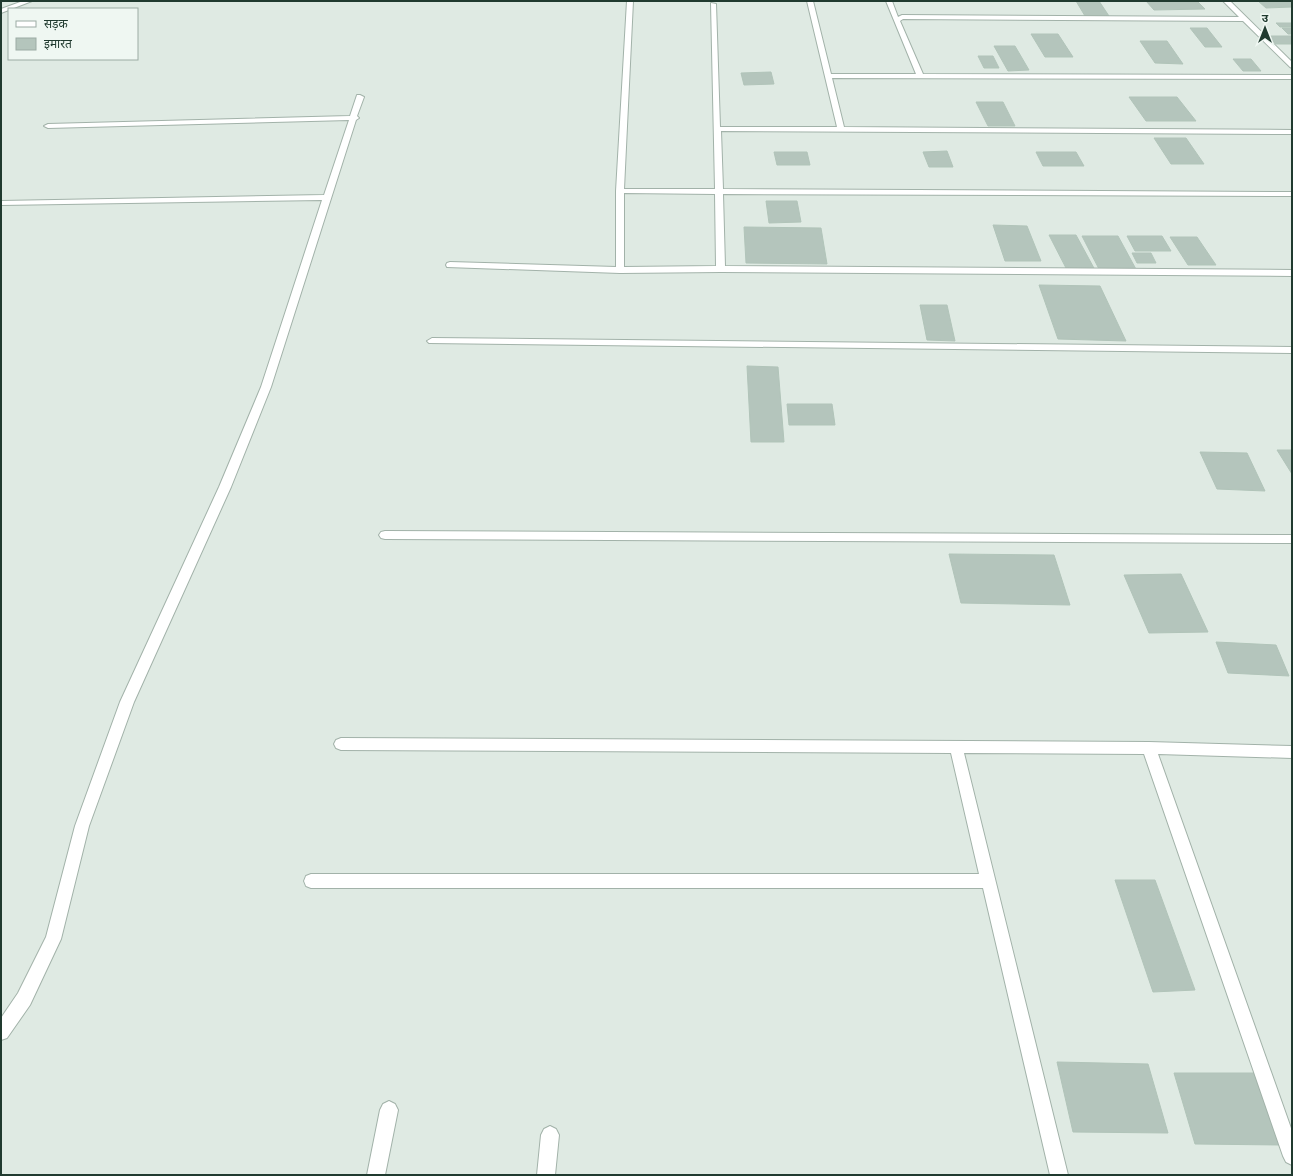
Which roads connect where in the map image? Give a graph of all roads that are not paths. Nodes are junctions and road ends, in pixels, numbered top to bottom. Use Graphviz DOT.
graph roads {
  1 [pos="29,1"];
  2 [pos="630,1"];
  3 [pos="810,1"];
  4 [pos="889,1"];
  5 [pos="1226,1"];
  6 [pos="713,4"];
  7 [pos="9,8"];
  8 [pos="1243,19"];
  9 [pos="896,20"];
  10 [pos="1292,66"];
  11 [pos="920,75"];
  12 [pos="828,76"];
  13 [pos="1291,79"];
  14 [pos="360,97"];
  15 [pos="355,118"];
  16 [pos="48,126"];
  17 [pos="716,129"];
  18 [pos="841,129"];
  19 [pos="1292,132"];
  20 [pos="620,191"];
  21 [pos="719,191"];
  22 [pos="1292,194"];
  23 [pos="327,197"];
  24 [pos="1,203"];
  25 [pos="450,265"];
  26 [pos="620,270"];
  27 [pos="721,270"];
  28 [pos="1292,273"];
  29 [pos="432,341"];
  30 [pos="1292,350"];
  31 [pos="385,535"];
  32 [pos="1292,539"];
  33 [pos="341,744"];
  34 [pos="956,747"];
  35 [pos="1149,748"];
  36 [pos="1292,752"];
  37 [pos="311,881"];
  38 [pos="989,881"];
  39 [pos="1,1032"];
  40 [pos="389,1110"];
  41 [pos="550,1135"];
  42 [pos="1292,1156"];
  43 [pos="376,1175"];
  44 [pos="546,1175"];
  45 [pos="1059,1175"];
  1 -- 7 [label="street"];
  2 -- 20 [label="street"];
  3 -- 12 [label="street"];
  4 -- 9 [label="street"];
  5 -- 8 [label="street"];
  6 -- 17 [label="street"];
  8 -- 9 [label="street"];
  8 -- 10 [label="street"];
  9 -- 11 [label="street"];
  11 -- 12 [label="street"];
  11 -- 13 [label="street"];
  12 -- 18 [label="street"];
  14 -- 15 [label="street"];
  15 -- 16 [label="street"];
  15 -- 23 [label="street"];
  17 -- 18 [label="street"];
  17 -- 21 [label="street"];
  18 -- 19 [label="street"];
  20 -- 21 [label="street"];
  20 -- 26 [label="street"];
  21 -- 22 [label="street"];
  21 -- 27 [label="street"];
  23 -- 24 [label="street"];
  23 -- 39 [label="street"];
  25 -- 26 [label="street"];
  26 -- 27 [label="street"];
  27 -- 28 [label="street"];
  29 -- 30 [label="street"];
  31 -- 32 [label="street"];
  33 -- 34 [label="street"];
  34 -- 35 [label="street"];
  34 -- 38 [label="street"];
  35 -- 36 [label="street"];
  35 -- 42 [label="street"];
  37 -- 38 [label="street"];
  38 -- 45 [label="street"];
  40 -- 43 [label="street"];
  41 -- 44 [label="street"];
}
